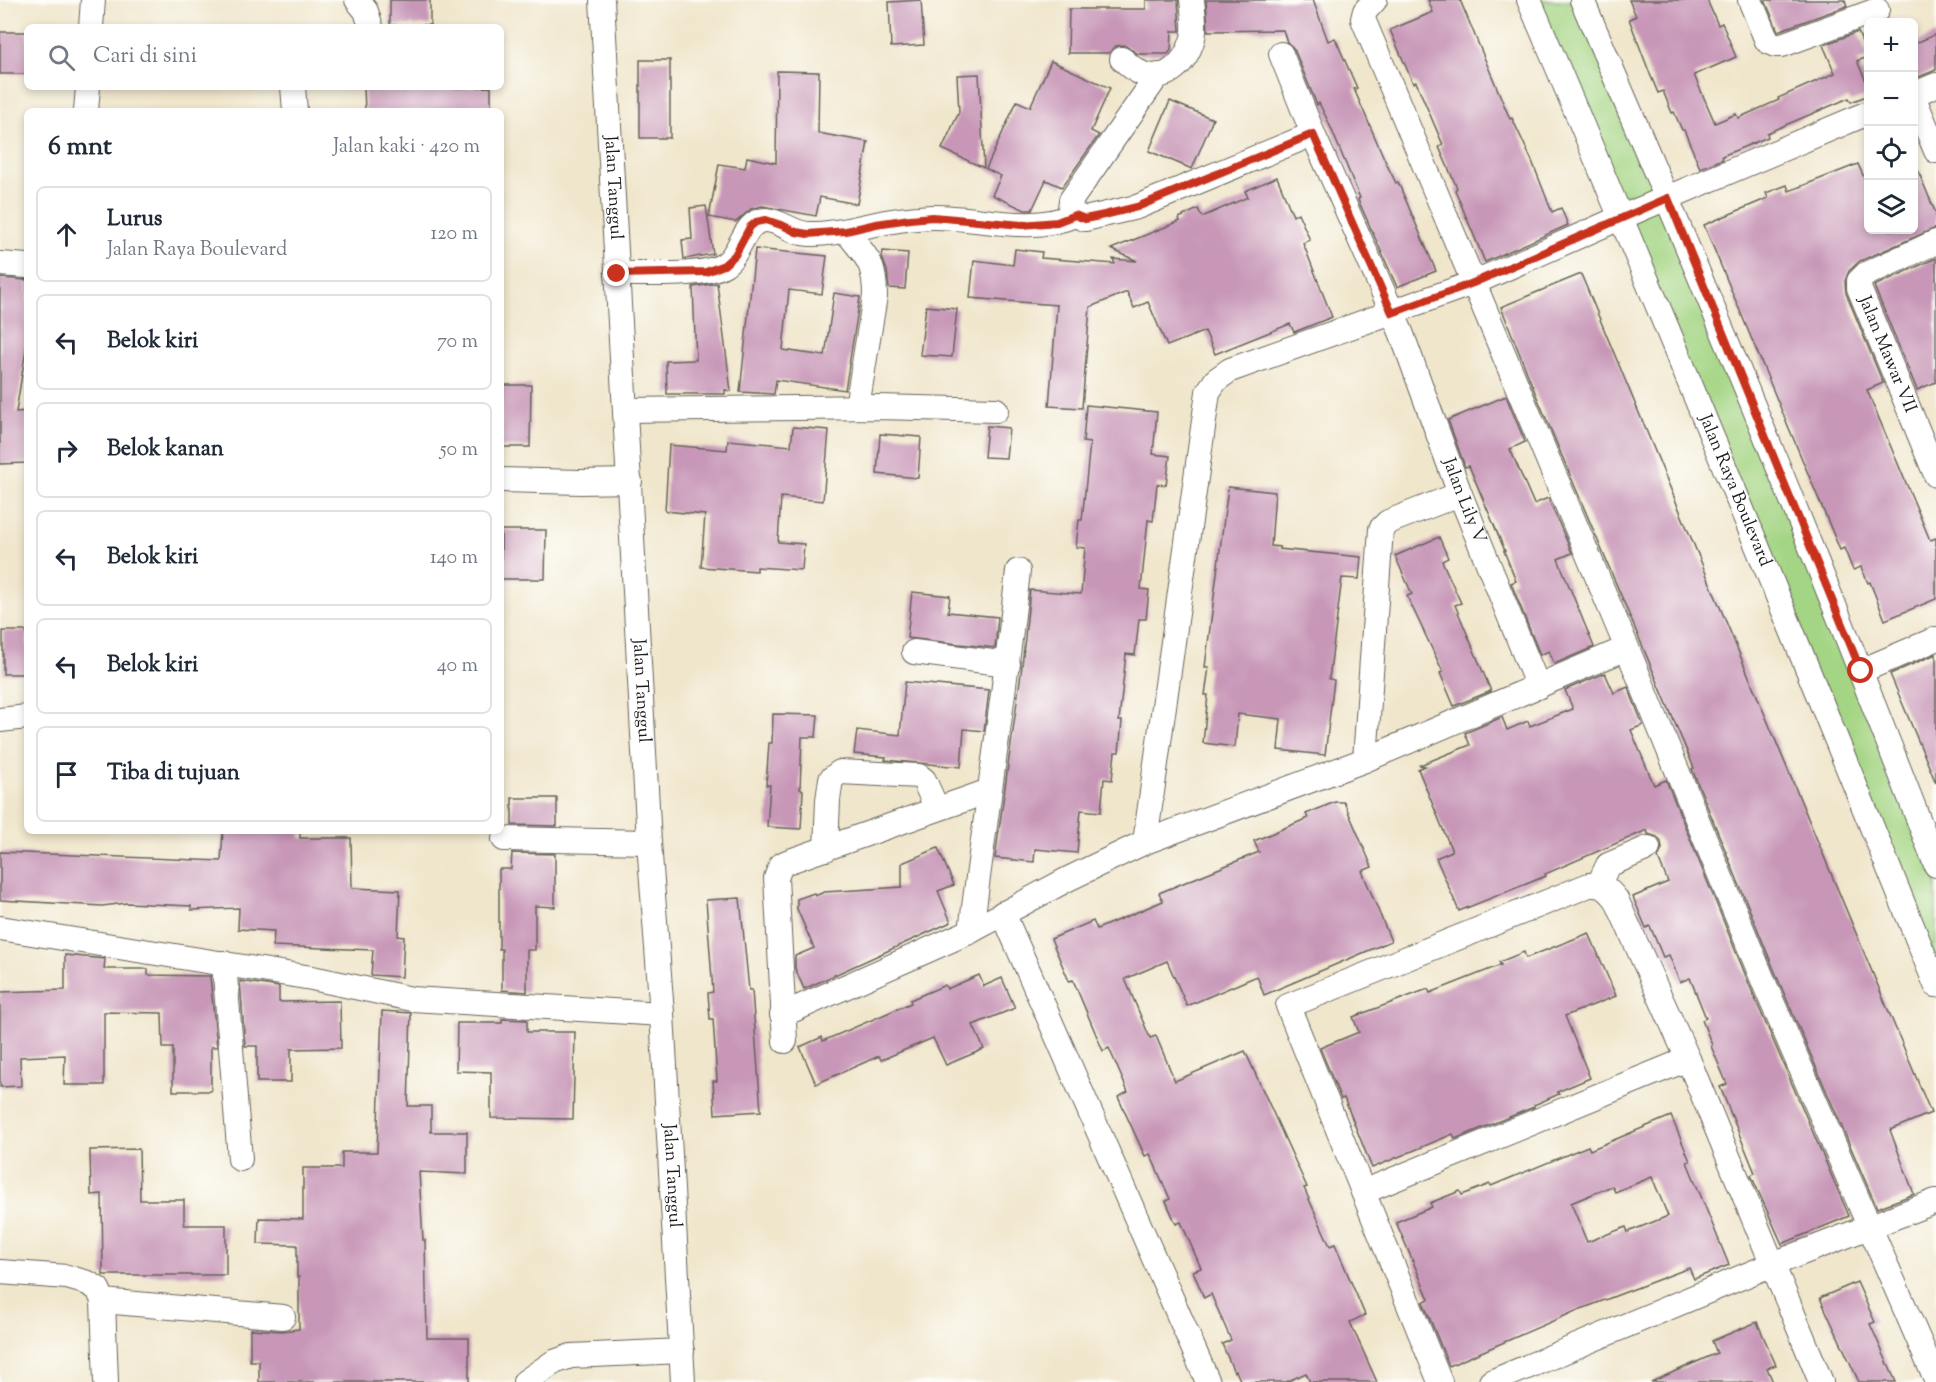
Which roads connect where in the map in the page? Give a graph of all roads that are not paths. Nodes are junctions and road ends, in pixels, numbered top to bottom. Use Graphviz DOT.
graph roads {
  1 [pos="93,0"];
  2 [pos="357,0"];
  3 [pos="602,0"];
  4 [pos="1192,0"];
  5 [pos="1374,0"];
  6 [pos="1529,0"];
  7 [pos="1582,0"];
  8 [pos="1750,0"];
  9 [pos="1878,11"];
  10 [pos="91,24"];
  11 [pos="371,24"];
  12 [pos="1281,54"];
  13 [pos="1122,59"];
  14 [pos="1158,75"];
  15 [pos="1936,85"];
  16 [pos="88,90"];
  17 [pos="293,90"];
  18 [pos="1918,94"];
  19 [pos="1918,106"];
  20 [pos="86,108"];
  21 [pos="295,108"];
  22 [pos="1864,115"];
  23 [pos="1313,134"];
  24 [pos="1936,151"];
  25 [pos="1668,198"];
  26 [pos="1075,215"];
  27 [pos="1622,217"];
  28 [pos="846,231"];
  29 [pos="1936,242"];
  30 [pos="0,264"];
  31 [pos="24,266"];
  32 [pos="617,274"];
  33 [pos="1473,283"];
  34 [pos="1392,313"];
  35 [pos="856,407"];
  36 [pos="625,410"];
  37 [pos="996,410"];
  38 [pos="1936,475"];
  39 [pos="504,480"];
  40 [pos="625,481"];
  41 [pos="1460,494"];
  42 [pos="1018,571"];
  43 [pos="1936,639"];
  44 [pos="1627,648"];
  45 [pos="914,652"];
  46 [pos="1008,664"];
  47 [pos="1861,671"];
  48 [pos="1538,687"];
  49 [pos="24,717"];
  50 [pos="0,720"];
  51 [pos="1365,760"];
  52 [pos="988,791"];
  53 [pos="937,809"];
  54 [pos="504,839"];
  55 [pos="649,842"];
  56 [pos="1145,842"];
  57 [pos="1648,848"];
  58 [pos="826,849"];
  59 [pos="1936,865"];
  60 [pos="1599,884"];
  61 [pos="1003,914"];
  62 [pos="0,928"];
  63 [pos="971,931"];
  64 [pos="224,963"];
  65 [pos="1936,985"];
  66 [pos="662,1014"];
  67 [pos="782,1015"];
  68 [pos="785,1041"];
  69 [pos="1688,1059"];
  70 [pos="240,1159"];
  71 [pos="1363,1192"];
  72 [pos="1936,1201"];
  73 [pos="1869,1228"];
  74 [pos="1773,1264"];
  75 [pos="0,1272"];
  76 [pos="103,1301"];
  77 [pos="283,1317"];
  78 [pos="682,1351"];
  79 [pos="1936,1380"];
  80 [pos="106,1382"];
  81 [pos="525,1382"];
  82 [pos="683,1382"];
  83 [pos="1208,1382"];
  84 [pos="1440,1382"];
  85 [pos="1491,1382"];
  86 [pos="1821,1382"];
  1 -- 10 [label="street"];
  2 -- 11 [label="street"];
  3 -- 32 [label="street, Jalan Tanggul"];
  4 -- 14 [label="street"];
  5 -- 33 [label="street"];
  6 -- 27 [label="street, Jalan Raya Boulevard"];
  7 -- 25 [label="street"];
  8 -- 9 [label="street"];
  12 -- 23 [label="street, Jalan Lily V"];
  13 -- 14 [label="street"];
  14 -- 26 [label="street"];
  15 -- 18 [label="street"];
  16 -- 20 [label="street"];
  17 -- 21 [label="street"];
  19 -- 24 [label="street"];
  22 -- 25 [label="street"];
  23 -- 26 [label="street"];
  23 -- 34 [label="street, Jalan Lily V"];
  25 -- 27 [label="street"];
  25 -- 47 [label="street"];
  26 -- 28 [label="street"];
  27 -- 33 [label="street"];
  27 -- 65 [label="street, Jalan Raya Boulevard"];
  28 -- 32 [label="street"];
  28 -- 35 [label="street"];
  29 -- 38 [label="street, Jalan Mawar VII"];
  30 -- 31 [label="street"];
  32 -- 36 [label="street, Jalan Tanggul"];
  33 -- 34 [label="street"];
  33 -- 44 [label="street"];
  34 -- 41 [label="street, Jalan Lily V"];
  34 -- 56 [label="street"];
  35 -- 36 [label="street"];
  35 -- 37 [label="street"];
  36 -- 40 [label="street, Jalan Tanggul"];
  39 -- 40 [label="street"];
  40 -- 55 [label="street, Jalan Tanggul"];
  41 -- 48 [label="street, Jalan Lily V"];
  41 -- 51 [label="street"];
  42 -- 46 [label="street"];
  43 -- 47 [label="street"];
  44 -- 48 [label="street"];
  44 -- 73 [label="street"];
  45 -- 46 [label="street"];
  46 -- 52 [label="street"];
  47 -- 59 [label="street"];
  48 -- 51 [label="street"];
  49 -- 50 [label="street"];
  51 -- 56 [label="street"];
  52 -- 53 [label="street"];
  52 -- 63 [label="street"];
  53 -- 58 [label="street"];
  53 -- 58 [label="street"];
  54 -- 55 [label="street"];
  55 -- 66 [label="street, Jalan Tanggul"];
  56 -- 61 [label="street"];
  57 -- 60 [label="street"];
  58 -- 67 [label="street"];
  60 -- 69 [label="street"];
  60 -- 71 [label="street"];
  61 -- 63 [label="street"];
  61 -- 83 [label="street"];
  62 -- 64 [label="street"];
  63 -- 67 [label="street"];
  64 -- 66 [label="street"];
  64 -- 70 [label="street"];
  66 -- 78 [label="street, Jalan Tanggul"];
  67 -- 68 [label="street"];
  69 -- 71 [label="street"];
  69 -- 74 [label="street"];
  71 -- 84 [label="street"];
  72 -- 73 [label="street"];
  73 -- 74 [label="street"];
  73 -- 79 [label="street"];
  74 -- 85 [label="street"];
  74 -- 86 [label="street"];
  75 -- 76 [label="street"];
  76 -- 77 [label="street"];
  76 -- 80 [label="street"];
  78 -- 81 [label="street"];
  78 -- 82 [label="street, Jalan Tanggul"];
}
